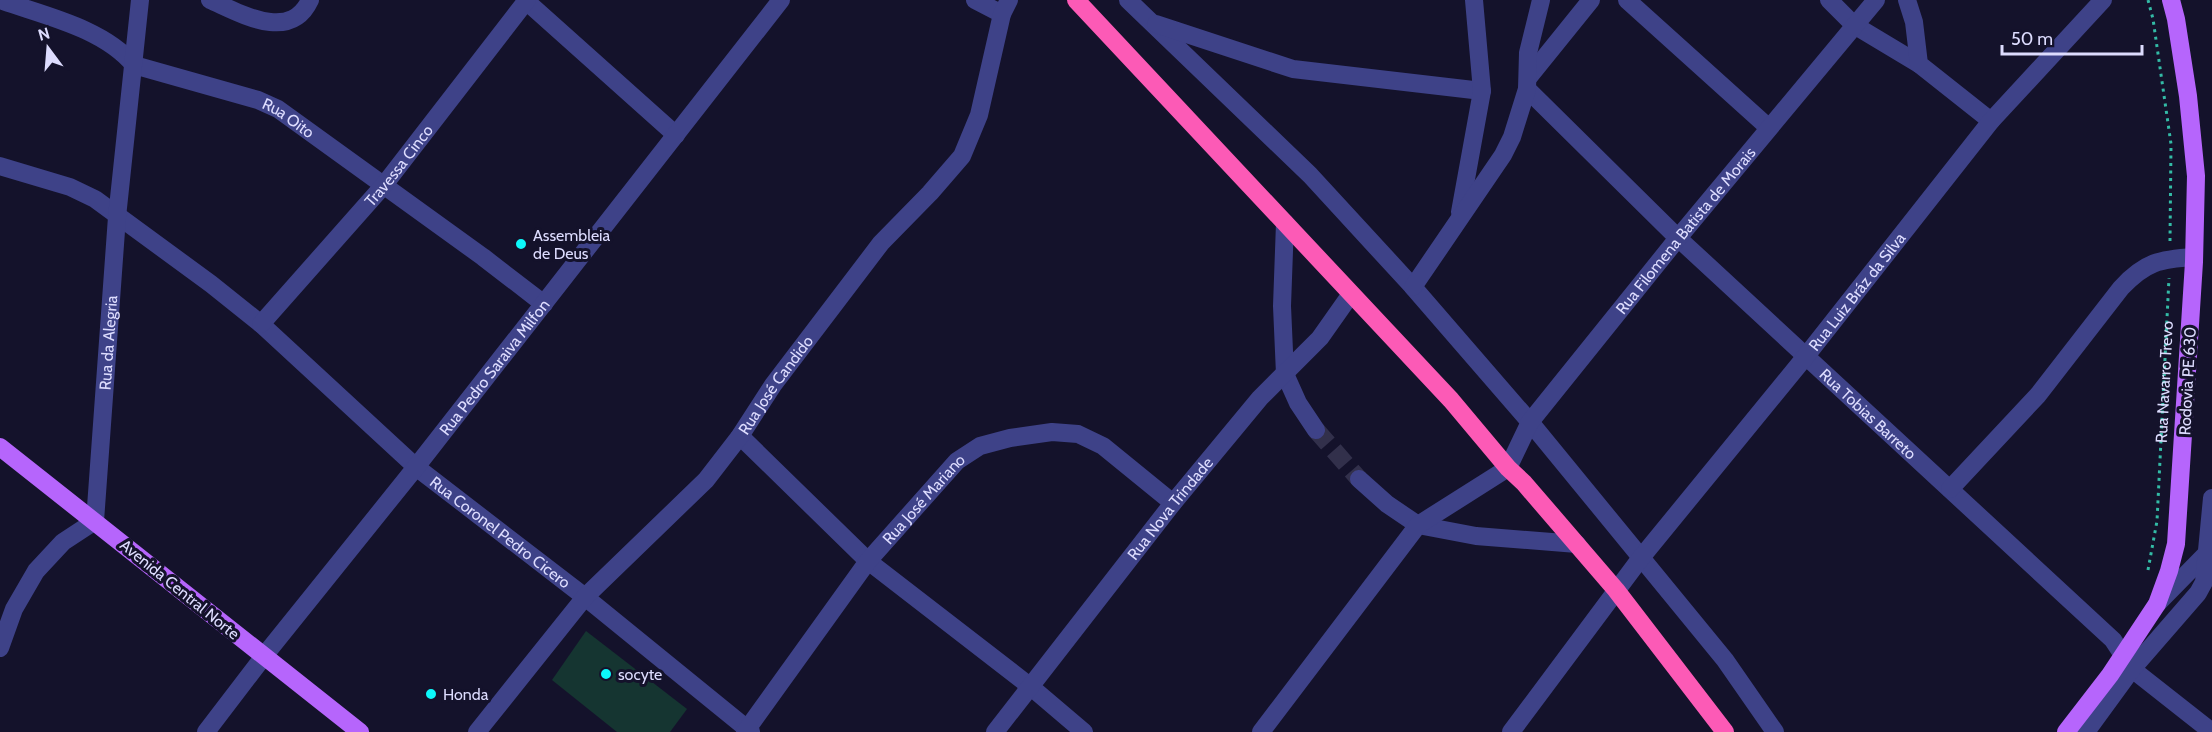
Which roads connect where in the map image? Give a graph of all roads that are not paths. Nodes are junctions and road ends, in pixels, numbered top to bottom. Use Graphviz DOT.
graph roads {
  1 [pos="0,0"];
  2 [pos="140,0"];
  3 [pos="210,0"];
  4 [pos="310,0"];
  5 [pos="526,0"];
  6 [pos="781,0"];
  7 [pos="975,0"];
  8 [pos="1076,0"];
  9 [pos="1128,0"];
  10 [pos="1474,0"];
  11 [pos="1541,0"];
  12 [pos="1591,0"];
  13 [pos="1627,0"];
  14 [pos="1829,0"];
  15 [pos="1876,0"];
  16 [pos="1907,0"];
  17 [pos="2103,0"];
  18 [pos="2171,0"];
  19 [pos="1006,7"];
  20 [pos="1152,23"];
  21 [pos="1854,25"];
  22 [pos="1919,64"];
  23 [pos="134,65"];
  24 [pos="1527,83"];
  25 [pos="1482,91"];
  26 [pos="1991,121"];
  27 [pos="1769,128"];
  28 [pos="676,135"];
  29 [pos="0,166"];
  30 [pos="384,185"];
  31 [pos="117,217"];
  32 [pos="1458,219"];
  33 [pos="1285,223"];
  34 [pos="1678,237"];
  35 [pos="2194,257"];
  36 [pos="1413,287"];
  37 [pos="1351,294"];
  38 [pos="544,304"];
  39 [pos="261,324"];
  40 [pos="1806,356"];
  41 [pos="1285,374"];
  42 [pos="1530,422"];
  43 [pos="1316,430"];
  44 [pos="740,436"];
  45 [pos="0,447"];
  46 [pos="416,467"];
  47 [pos="1508,468"];
  48 [pos="1359,479"];
  49 [pos="1950,489"];
  50 [pos="2212,498"];
  51 [pos="1173,503"];
  52 [pos="95,521"];
  53 [pos="1418,525"];
  54 [pos="1577,544"];
  55 [pos="2208,552"];
  56 [pos="1640,559"];
  57 [pos="868,561"];
  58 [pos="1616,590"];
  59 [pos="585,597"];
  60 [pos="2157,604"];
  61 [pos="0,648"];
  62 [pos="264,656"];
  63 [pos="2128,662"];
  64 [pos="1031,687"];
  65 [pos="748,731"];
  66 [pos="206,732"];
  67 [pos="360,732"];
  68 [pos="477,732"];
  69 [pos="995,732"];
  70 [pos="1084,732"];
  71 [pos="1261,732"];
  72 [pos="1511,732"];
  73 [pos="1725,732"];
  74 [pos="1775,732"];
  75 [pos="2066,732"];
  76 [pos="2086,732"];
  77 [pos="2212,732"];
  1 -- 23 [label="street, Rua Oito"];
  2 -- 23 [label="street, Rua da Alegria"];
  3 -- 4 [label="street"];
  5 -- 28 [label="street"];
  5 -- 30 [label="street, Travessa Cinco"];
  6 -- 28 [label="street, Rua Pedro Saraiva Milfon"];
  7 -- 19 [label="street"];
  8 -- 33 [label="highway"];
  9 -- 20 [label="street"];
  10 -- 25 [label="street"];
  11 -- 24 [label="street"];
  12 -- 24 [label="street"];
  13 -- 27 [label="street"];
  14 -- 21 [label="street"];
  15 -- 21 [label="street, Rua Filomena Batista de Morais"];
  16 -- 22 [label="street"];
  17 -- 26 [label="street, Rua Luiz Bráz da Silva"];
  18 -- 35 [label="main road, Rodovia PE 630"];
  19 -- 44 [label="street, Rua José Candido"];
  20 -- 25 [label="street"];
  20 -- 36 [label="street"];
  21 -- 22 [label="street"];
  21 -- 27 [label="street, Rua Filomena Batista de Morais"];
  22 -- 26 [label="street"];
  23 -- 30 [label="street, Rua Oito"];
  23 -- 31 [label="street, Rua da Alegria"];
  24 -- 32 [label="street"];
  24 -- 34 [label="street, Rua Tobias Barreto"];
  25 -- 32 [label="street"];
  26 -- 40 [label="street, Rua Luiz Bráz da Silva"];
  27 -- 34 [label="street, Rua Filomena Batista de Morais"];
  28 -- 38 [label="street, Rua Pedro Saraiva Milfon"];
  29 -- 31 [label="street, Rua Coronel Pedro Cicero"];
  30 -- 38 [label="street, Rua Oito"];
  30 -- 39 [label="street, Travessa Cinco"];
  31 -- 39 [label="street, Rua Coronel Pedro Cicero"];
  31 -- 52 [label="street, Rua da Alegria"];
  32 -- 36 [label="street"];
  33 -- 37 [label="highway"];
  33 -- 41 [label="street"];
  34 -- 40 [label="street, Rua Tobias Barreto"];
  34 -- 42 [label="street, Rua Filomena Batista de Morais"];
  35 -- 49 [label="street"];
  35 -- 60 [label="main road, Rodovia PE 630"];
  36 -- 42 [label="street"];
  37 -- 41 [label="street, Rua Nova Trindade"];
  37 -- 47 [label="highway"];
  38 -- 46 [label="street, Rua Pedro Saraiva Milfon"];
  39 -- 46 [label="street, Rua Coronel Pedro Cicero"];
  40 -- 49 [label="street, Rua Tobias Barreto"];
  40 -- 56 [label="street, Rua Luiz Bráz da Silva"];
  41 -- 43 [label="street"];
  41 -- 51 [label="street, Rua Nova Trindade"];
  42 -- 47 [label="street, Rua Filomena Batista de Morais"];
  42 -- 56 [label="street"];
  44 -- 57 [label="street"];
  44 -- 59 [label="street, Rua José Candido"];
  45 -- 52 [label="main road, Avenida Central Norte"];
  46 -- 59 [label="street, Rua Coronel Pedro Cicero"];
  46 -- 62 [label="street, Rua Pedro Saraiva Milfon"];
  47 -- 53 [label="street"];
  47 -- 54 [label="highway"];
  48 -- 53 [label="street"];
  49 -- 63 [label="street, Rua Tobias Barreto"];
  50 -- 55 [label="street"];
  51 -- 57 [label="street, Rua José Mariano"];
  51 -- 64 [label="street, Rua Nova Trindade"];
  52 -- 61 [label="street"];
  52 -- 62 [label="main road, Avenida Central Norte"];
  53 -- 54 [label="street"];
  53 -- 71 [label="street"];
  54 -- 58 [label="highway"];
  55 -- 60 [label="street"];
  55 -- 63 [label="street"];
  56 -- 58 [label="street, Rua Luiz Bráz da Silva"];
  56 -- 74 [label="street"];
  57 -- 64 [label="street"];
  57 -- 65 [label="street, Rua José Mariano"];
  58 -- 72 [label="street, Rua Luiz Bráz da Silva"];
  58 -- 73 [label="highway"];
  59 -- 65 [label="street, Rua Coronel Pedro Cicero"];
  59 -- 68 [label="street, Rua José Candido"];
  60 -- 63 [label="main road, Rodovia PE 630"];
  62 -- 66 [label="street, Rua Pedro Saraiva Milfon"];
  62 -- 67 [label="main road, Avenida Central Norte"];
  63 -- 75 [label="main road, Rodovia PE 630"];
  63 -- 76 [label="street"];
  63 -- 77 [label="street, Rua Tobias Barreto"];
  64 -- 69 [label="street, Rua Nova Trindade"];
  64 -- 70 [label="street"];
}
